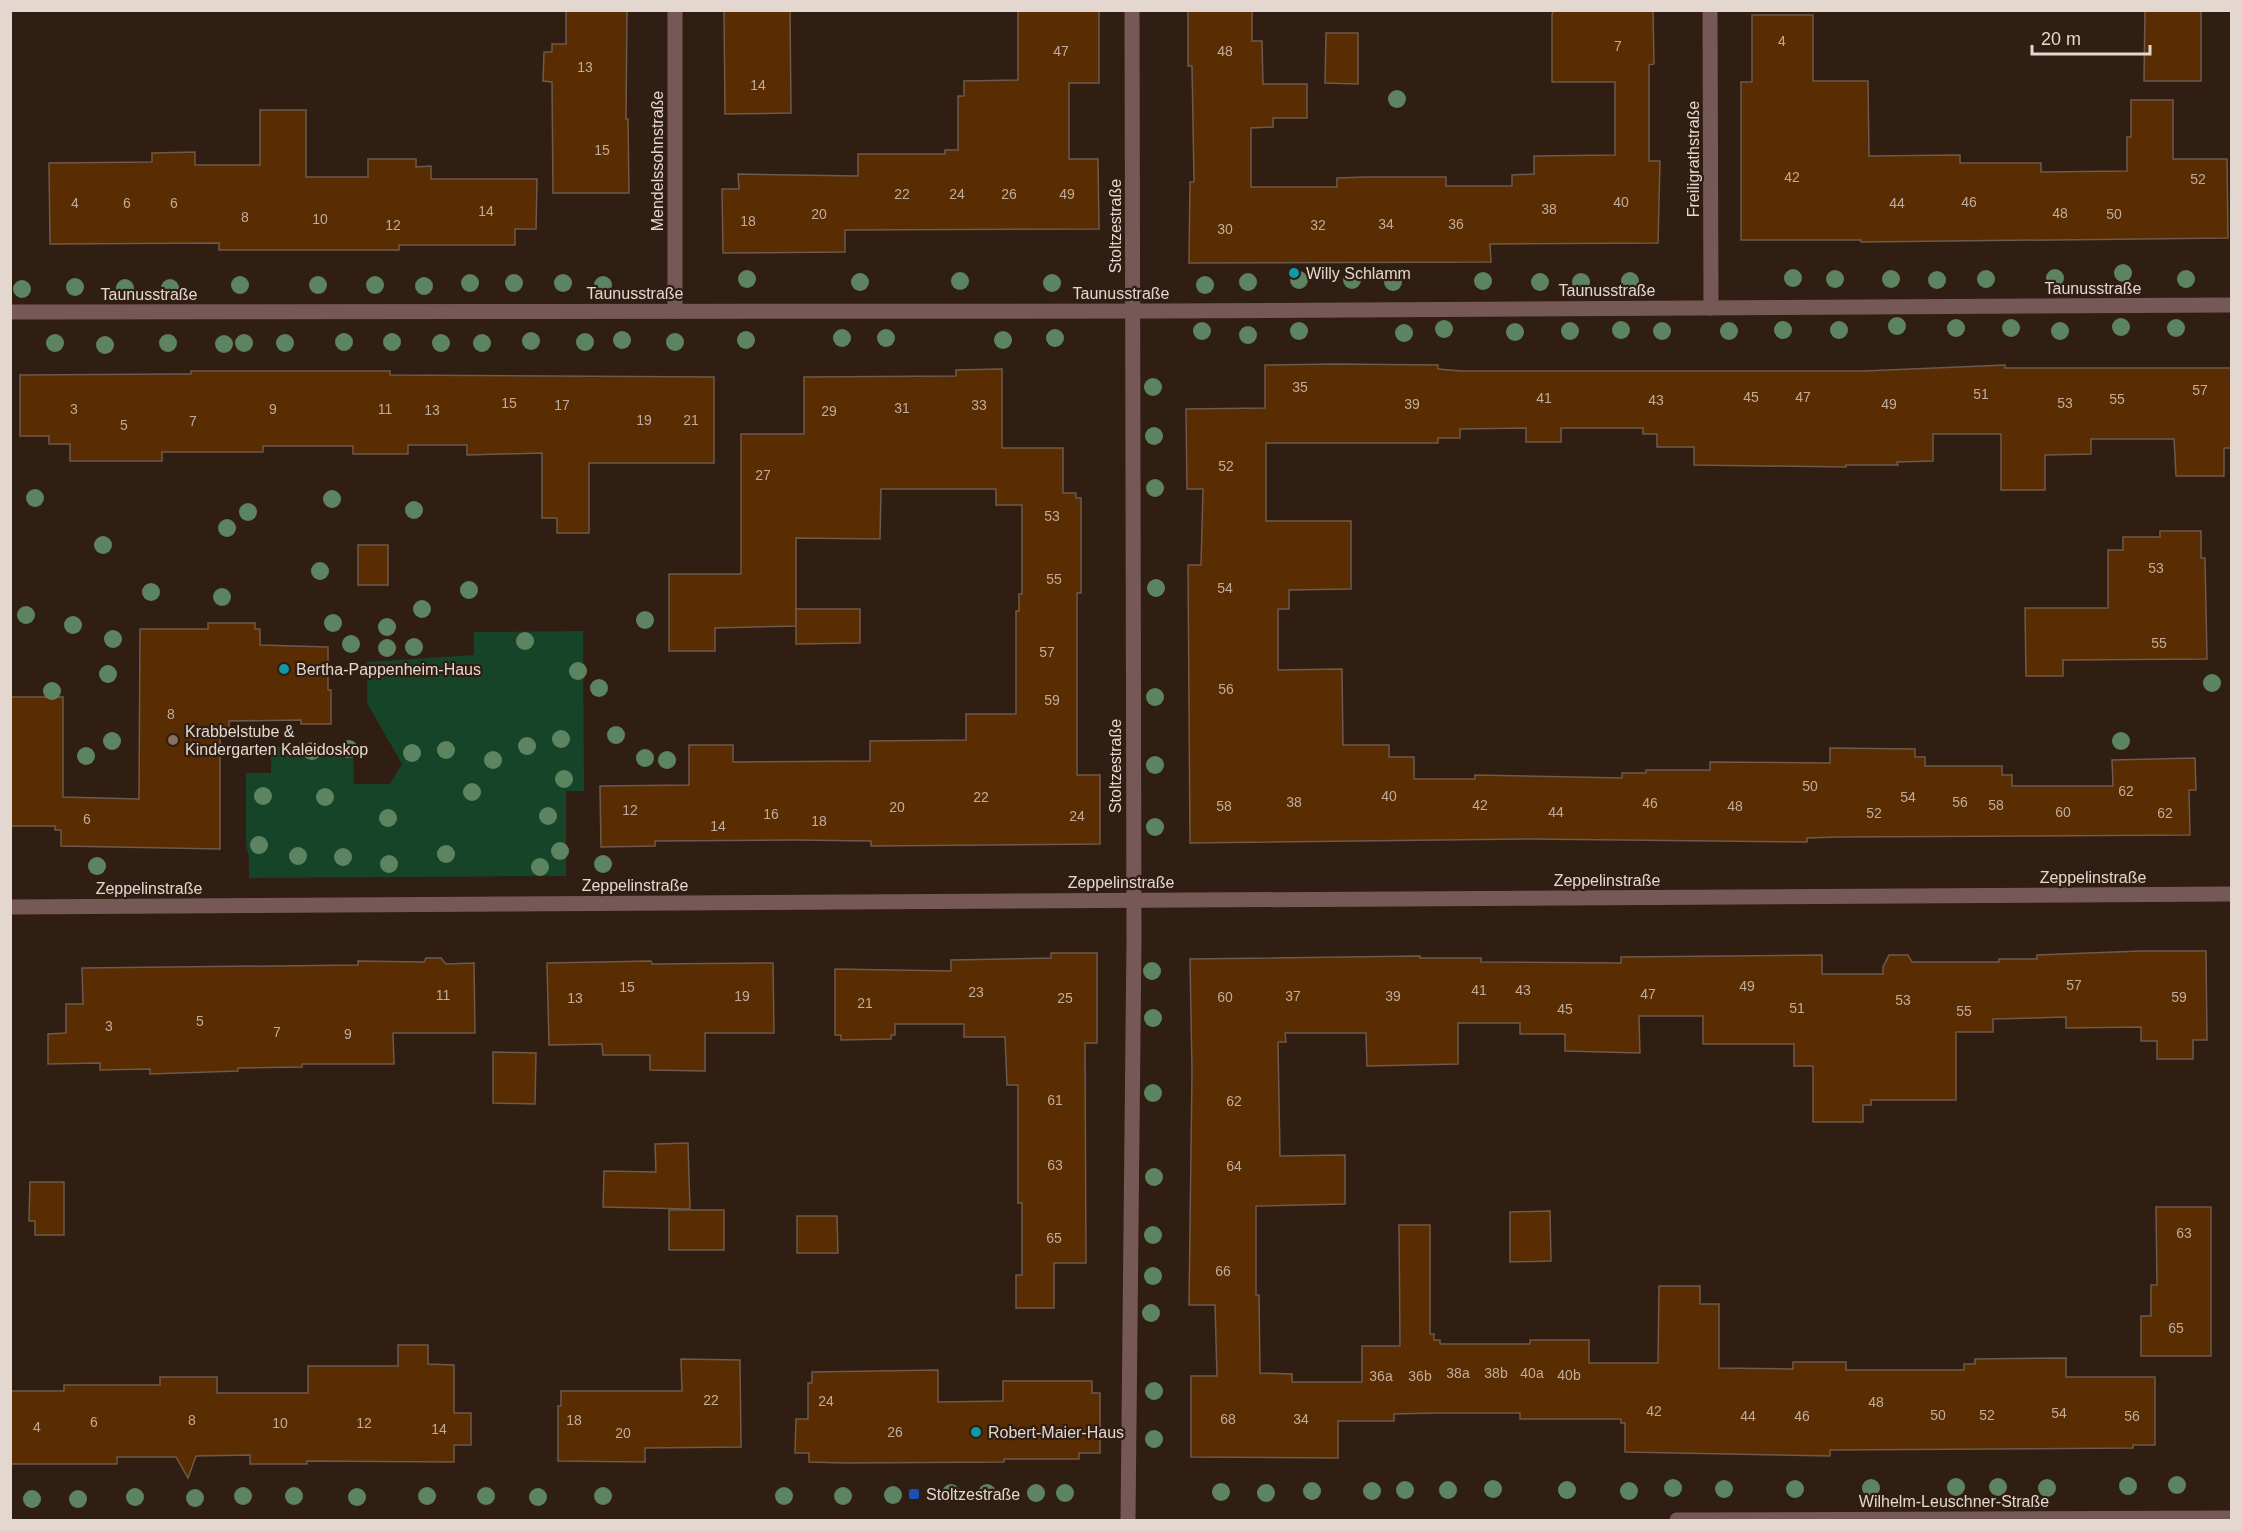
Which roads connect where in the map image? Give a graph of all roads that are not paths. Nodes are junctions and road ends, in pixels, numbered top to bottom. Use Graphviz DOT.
graph roads {
  1 [pos="675,10"];
  2 [pos="1132,10"];
  3 [pos="1710,10"];
  4 [pos="2232,304"];
  5 [pos="1711,308"];
  6 [pos="675,311"];
  7 [pos="1133,311"];
  8 [pos="10,312"];
  9 [pos="2232,894"];
  10 [pos="1134,900"];
  11 [pos="10,907"];
  12 [pos="2232,1518"];
  13 [pos="1128,1521"];
  14 [pos="1677,1521"];
  1 -- 6 [label="street, Mendelssohnstraße"];
  2 -- 7 [label="street, Stoltzestraße"];
  3 -- 5 [label="street, Freiligrathstraße"];
  4 -- 5 [label="street, Taunusstraße"];
  5 -- 7 [label="street, Taunusstraße"];
  6 -- 7 [label="street, Taunusstraße"];
  6 -- 8 [label="street, Taunusstraße"];
  7 -- 10 [label="street, Stoltzestraße"];
  9 -- 10 [label="street, Zeppelinstraße"];
  10 -- 11 [label="street, Zeppelinstraße"];
  10 -- 13 [label="street, Stoltzestraße"];
  12 -- 14 [label="street, Wilhelm-Leuschner-Straße"];
}
